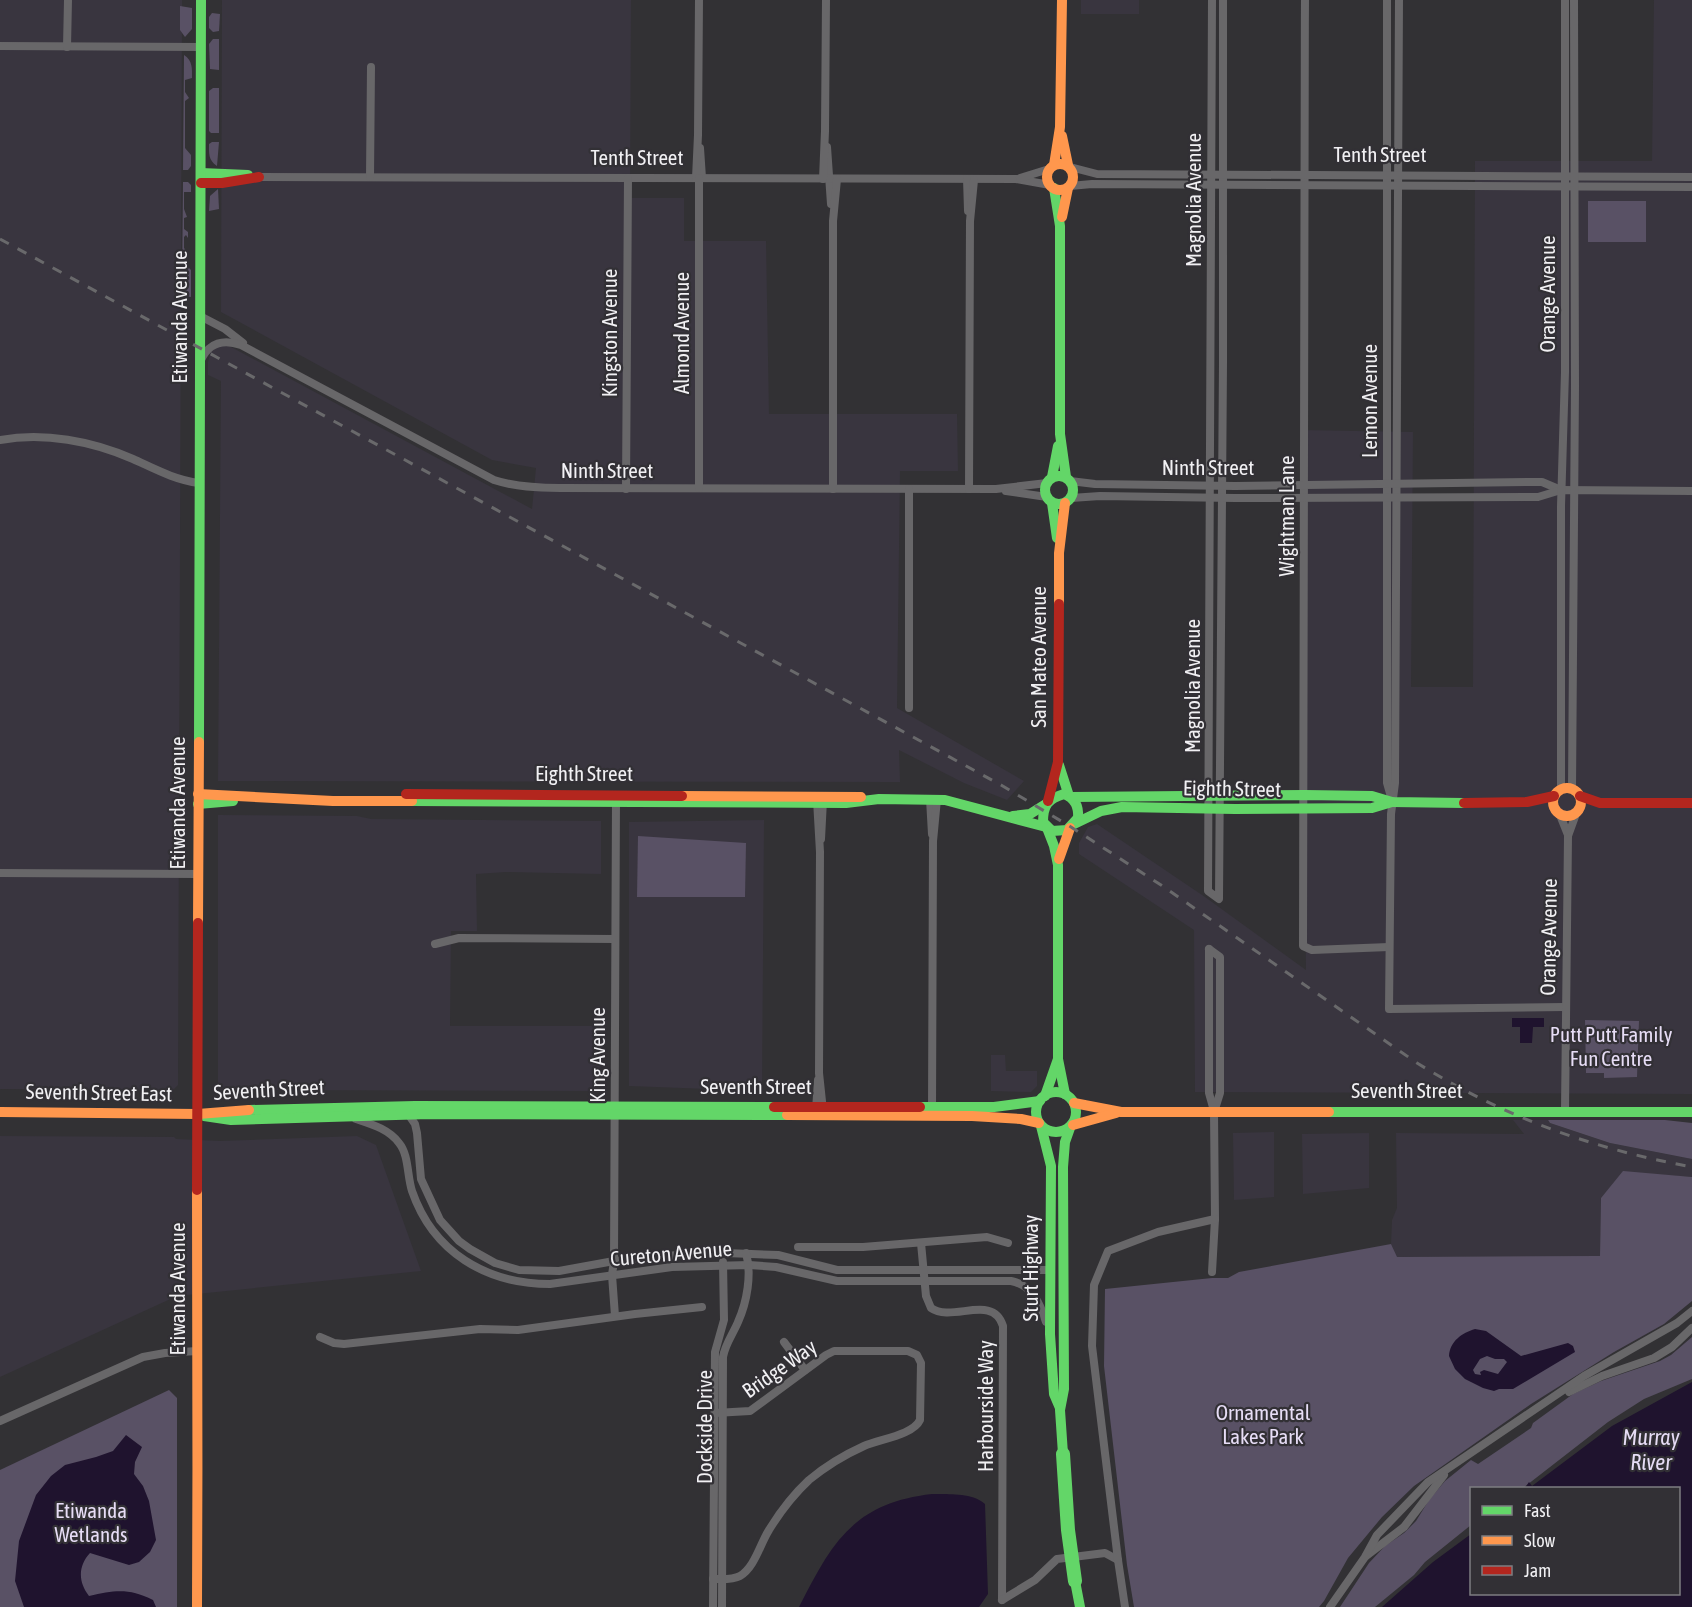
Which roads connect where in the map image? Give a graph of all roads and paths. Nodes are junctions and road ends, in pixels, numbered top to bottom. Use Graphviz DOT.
graph roads {
  1 [pos="68,0"];
  2 [pos="201,0"];
  3 [pos="699,0"];
  4 [pos="826,0"];
  5 [pos="1062,0"];
  6 [pos="1212,0"];
  7 [pos="1223,0"];
  8 [pos="1305,0"];
  9 [pos="1387,0"];
  10 [pos="1399,0"];
  11 [pos="1565,0"];
  12 [pos="1574,0"];
  13 [pos="1212,11"];
  14 [pos="1223,12"];
  15 [pos="0,46"];
  16 [pos="67,47"];
  17 [pos="201,47"];
  18 [pos="1212,52"];
  19 [pos="1224,52"];
  20 [pos="371,67"];
  21 [pos="1212,79"];
  22 [pos="1224,79"];
  23 [pos="1211,107"];
  24 [pos="1223,108"];
  25 [pos="1211,134"];
  26 [pos="1223,134"];
  27 [pos="1060,167"];
  28 [pos="1211,175"];
  29 [pos="1223,175"];
  30 [pos="1304,175"];
  31 [pos="1387,175"];
  32 [pos="1397,176"];
  33 [pos="1569,176"];
  34 [pos="259,177"];
  35 [pos="370,177"];
  36 [pos="1692,177"];
  37 [pos="201,178"];
  38 [pos="628,178"];
  39 [pos="699,178"];
  40 [pos="829,179"];
  41 [pos="970,179"];
  42 [pos="1016,179"];
  43 [pos="1211,185"];
  44 [pos="1223,185"];
  45 [pos="1304,185"];
  46 [pos="1387,186"];
  47 [pos="1396,186"];
  48 [pos="1569,186"];
  49 [pos="1060,187"];
  50 [pos="1692,187"];
  51 [pos="1211,227"];
  52 [pos="1223,227"];
  53 [pos="1223,255"];
  54 [pos="1211,256"];
  55 [pos="1223,280"];
  56 [pos="1211,281"];
  57 [pos="1211,309"];
  58 [pos="1223,310"];
  59 [pos="200,316"];
  60 [pos="1211,336"];
  61 [pos="1223,336"];
  62 [pos="252,349"];
  63 [pos="1211,363"];
  64 [pos="1223,363"];
  65 [pos="200,364"];
  66 [pos="1211,391"];
  67 [pos="1223,391"];
  68 [pos="1210,418"];
  69 [pos="1222,418"];
  70 [pos="0,440"];
  71 [pos="1210,444"];
  72 [pos="1222,444"];
  73 [pos="199,483"];
  74 [pos="1397,483"];
  75 [pos="1387,484"];
  76 [pos="1210,485"];
  77 [pos="1304,485"];
  78 [pos="1221,486"];
  79 [pos="699,488"];
  80 [pos="626,489"];
  81 [pos="833,489"];
  82 [pos="909,489"];
  83 [pos="969,489"];
  84 [pos="996,489"];
  85 [pos="1059,490"];
  86 [pos="1561,490"];
  87 [pos="1574,490"];
  88 [pos="1692,491"];
  89 [pos="1210,497"];
  90 [pos="1304,497"];
  91 [pos="1387,497"];
  92 [pos="1222,498"];
  93 [pos="1397,498"];
  94 [pos="1210,537"];
  95 [pos="1221,537"];
  96 [pos="1210,564"];
  97 [pos="1221,564"];
  98 [pos="1573,588"];
  99 [pos="1562,589"];
  100 [pos="1210,593"];
  101 [pos="1221,593"];
  102 [pos="1210,619"];
  103 [pos="1221,620"];
  104 [pos="1210,646"];
  105 [pos="1221,647"];
  106 [pos="1210,674"];
  107 [pos="1221,674"];
  108 [pos="1561,692"];
  109 [pos="1572,692"];
  110 [pos="1221,700"];
  111 [pos="1209,701"];
  112 [pos="909,708"];
  113 [pos="1209,728"];
  114 [pos="1221,728"];
  115 [pos="1209,754"];
  116 [pos="1221,754"];
  117 [pos="1561,757"];
  118 [pos="1572,758"];
  119 [pos="1058,762"];
  120 [pos="1305,795"];
  121 [pos="1070,796"];
  122 [pos="616,798"];
  123 [pos="198,799"];
  124 [pos="820,799"];
  125 [pos="934,799"];
  126 [pos="1137,801"];
  127 [pos="1048,802"];
  128 [pos="1215,802"];
  129 [pos="1392,802"];
  130 [pos="1567,802"];
  131 [pos="1692,803"];
  132 [pos="1305,809"];
  133 [pos="1007,816"];
  134 [pos="1072,826"];
  135 [pos="1047,828"];
  136 [pos="1568,836"];
  137 [pos="1209,849"];
  138 [pos="1220,849"];
  139 [pos="1058,865"];
  140 [pos="0,873"];
  141 [pos="198,874"];
  142 [pos="1209,877"];
  143 [pos="1220,877"];
  144 [pos="615,939"];
  145 [pos="435,944"];
  146 [pos="1389,947"];
  147 [pos="1565,1007"];
  148 [pos="1209,1014"];
  149 [pos="1220,1014"];
  150 [pos="1058,1059"];
  151 [pos="1042,1098"];
  152 [pos="1070,1099"];
  153 [pos="405,1110"];
  154 [pos="614,1111"];
  155 [pos="1565,1111"];
  156 [pos="0,1112"];
  157 [pos="819,1112"];
  158 [pos="932,1112"];
  159 [pos="1121,1112"];
  160 [pos="1214,1112"];
  161 [pos="1692,1112"];
  162 [pos="198,1114"];
  163 [pos="349,1116"];
  164 [pos="1040,1125"];
  165 [pos="1071,1126"];
  166 [pos="1215,1219"];
  167 [pos="921,1243"];
  168 [pos="1008,1243"];
  169 [pos="798,1247"];
  170 [pos="726,1253"];
  171 [pos="746,1253"];
  172 [pos="614,1261"];
  173 [pos="749,1265"];
  174 [pos="722,1266"];
  175 [pos="922,1269"];
  176 [pos="1050,1269"];
  177 [pos="1212,1272"];
  178 [pos="612,1275"];
  179 [pos="925,1280"];
  180 [pos="1063,1288"];
  181 [pos="702,1307"];
  182 [pos="1692,1311"];
  183 [pos="615,1316"];
  184 [pos="1692,1328"];
  185 [pos="1050,1334"];
  186 [pos="320,1337"];
  187 [pos="784,1342"];
  188 [pos="197,1352"];
  189 [pos="805,1370"];
  190 [pos="1546,1403"];
  191 [pos="1060,1410"];
  192 [pos="718,1413"];
  193 [pos="0,1421"];
  194 [pos="1448,1470"];
  195 [pos="1365,1557"];
  196 [pos="1118,1560"];
  197 [pos="717,1579"];
  198 [pos="197,1607"];
  199 [pos="713,1607"];
  200 [pos="722,1607"];
  201 [pos="1080,1607"];
  202 [pos="1125,1607"];
  203 [pos="1330,1607"];
  1 -- 16 [label="street"];
  2 -- 17 [label="main road, Etiwanda Avenue"];
  3 -- 39 [label="street, Almond Avenue"];
  4 -- 40 [label="street"];
  5 -- 27 [label="main road"];
  6 -- 13 [label="street, Magnolia Avenue"];
  7 -- 14 [label="street, Magnolia Avenue"];
  8 -- 30 [label="street, Wightman Lane"];
  9 -- 31 [label="street, Lemon Avenue"];
  10 -- 32 [label="street, Lemon Avenue"];
  11 -- 33 [label="street, Orange Avenue"];
  12 -- 33 [label="street, Orange Avenue"];
  13 -- 14 [label="street"];
  13 -- 18 [label="street, Magnolia Avenue"];
  14 -- 19 [label="street, Magnolia Avenue"];
  15 -- 16 [label="street"];
  16 -- 17 [label="street"];
  17 -- 37 [label="main road, Etiwanda Avenue"];
  18 -- 19 [label="street"];
  18 -- 21 [label="street, Magnolia Avenue"];
  19 -- 22 [label="street, Magnolia Avenue"];
  20 -- 35 [label="street"];
  21 -- 22 [label="street"];
  21 -- 23 [label="street, Magnolia Avenue"];
  22 -- 24 [label="street, Magnolia Avenue"];
  23 -- 24 [label="street"];
  23 -- 25 [label="street, Magnolia Avenue"];
  24 -- 26 [label="street, Magnolia Avenue"];
  25 -- 26 [label="street"];
  25 -- 28 [label="street, Magnolia Avenue"];
  26 -- 29 [label="street, Magnolia Avenue"];
  27 -- 28 [label="street, Tenth Street"];
  27 -- 42 [label="street, Tenth Street"];
  27 -- 49 [label="main road"];
  27 -- 49 [label="main road"];
  28 -- 29 [label="street, Tenth Street"];
  28 -- 43 [label="street, Magnolia Avenue"];
  29 -- 30 [label="street, Tenth Street"];
  29 -- 44 [label="street, Magnolia Avenue"];
  30 -- 31 [label="street, Tenth Street"];
  30 -- 45 [label="street, Wightman Lane"];
  31 -- 32 [label="street, Tenth Street"];
  31 -- 46 [label="street, Lemon Avenue"];
  32 -- 33 [label="street, Tenth Street"];
  32 -- 47 [label="street, Lemon Avenue"];
  33 -- 36 [label="street, Tenth Street"];
  33 -- 48 [label="street, Orange Avenue"];
  34 -- 35 [label="street, Tenth Street"];
  34 -- 37 [label="main road, Tenth Street"];
  35 -- 38 [label="street, Tenth Street"];
  37 -- 59 [label="main road, Etiwanda Avenue"];
  38 -- 39 [label="street, Tenth Street"];
  38 -- 80 [label="street, Kingston Avenue"];
  39 -- 40 [label="street, Tenth Street"];
  39 -- 79 [label="street, Almond Avenue"];
  40 -- 41 [label="street, Tenth Street"];
  40 -- 81 [label="street"];
  41 -- 42 [label="street, Tenth Street"];
  41 -- 83 [label="street"];
  42 -- 49 [label="street, Tenth Street"];
  43 -- 44 [label="street, Tenth Street"];
  43 -- 49 [label="street, Tenth Street"];
  43 -- 51 [label="street, Magnolia Avenue"];
  44 -- 45 [label="street, Tenth Street"];
  44 -- 52 [label="street, Magnolia Avenue"];
  45 -- 46 [label="street, Tenth Street"];
  45 -- 77 [label="street, Wightman Lane"];
  46 -- 47 [label="street, Tenth Street"];
  46 -- 75 [label="street, Lemon Avenue"];
  47 -- 48 [label="street, Tenth Street"];
  47 -- 74 [label="street, Lemon Avenue"];
  48 -- 50 [label="street, Tenth Street"];
  48 -- 86 [label="street, Orange Avenue"];
  48 -- 87 [label="street, Orange Avenue"];
  49 -- 85 [label="main road, San Mateo Avenue"];
  51 -- 52 [label="street"];
  51 -- 54 [label="street, Magnolia Avenue"];
  52 -- 53 [label="street, Magnolia Avenue"];
  53 -- 54 [label="street"];
  53 -- 55 [label="street, Magnolia Avenue"];
  54 -- 56 [label="street, Magnolia Avenue"];
  55 -- 56 [label="street"];
  55 -- 58 [label="street, Magnolia Avenue"];
  56 -- 57 [label="street, Magnolia Avenue"];
  57 -- 58 [label="street"];
  57 -- 60 [label="street, Magnolia Avenue"];
  58 -- 61 [label="street, Magnolia Avenue"];
  59 -- 62 [label="street, Ninth Street"];
  59 -- 65 [label="main road, Etiwanda Avenue"];
  60 -- 61 [label="street"];
  60 -- 63 [label="street, Magnolia Avenue"];
  61 -- 64 [label="street, Magnolia Avenue"];
  62 -- 65 [label="street, Ninth Street"];
  62 -- 80 [label="street, Ninth Street"];
  63 -- 64 [label="street"];
  63 -- 66 [label="street, Magnolia Avenue"];
  64 -- 67 [label="street, Magnolia Avenue"];
  65 -- 73 [label="main road, Etiwanda Avenue"];
  66 -- 67 [label="street"];
  66 -- 68 [label="street, Magnolia Avenue"];
  67 -- 69 [label="street, Magnolia Avenue"];
  68 -- 69 [label="street"];
  68 -- 71 [label="street, Magnolia Avenue"];
  69 -- 72 [label="street, Magnolia Avenue"];
  70 -- 73 [label="street"];
  71 -- 72 [label="street"];
  71 -- 76 [label="street, Magnolia Avenue"];
  72 -- 78 [label="street, Magnolia Avenue"];
  73 -- 123 [label="main road, Etiwanda Avenue"];
  74 -- 75 [label="street, Ninth Street"];
  74 -- 86 [label="street, Ninth Street"];
  74 -- 93 [label="street, Lemon Avenue"];
  75 -- 77 [label="street, Ninth Street"];
  75 -- 91 [label="street, Lemon Avenue"];
  76 -- 78 [label="street, Ninth Street"];
  76 -- 85 [label="street, Ninth Street"];
  76 -- 89 [label="street, Magnolia Avenue"];
  77 -- 78 [label="street, Ninth Street"];
  77 -- 90 [label="street, Wightman Lane"];
  78 -- 92 [label="street, Magnolia Avenue"];
  79 -- 80 [label="street, Ninth Street"];
  79 -- 81 [label="street, Ninth Street"];
  81 -- 82 [label="street, Ninth Street"];
  82 -- 83 [label="street, Ninth Street"];
  82 -- 112 [label="street"];
  83 -- 84 [label="street, Ninth Street"];
  84 -- 85 [label="street, Ninth Street"];
  84 -- 85 [label="street, Ninth Street"];
  85 -- 89 [label="street, Ninth Street"];
  85 -- 119 [label="main road, San Mateo Avenue"];
  86 -- 87 [label="street, Ninth Street"];
  86 -- 93 [label="street, Ninth Street"];
  86 -- 99 [label="street, Orange Avenue"];
  87 -- 88 [label="street, Ninth Street"];
  87 -- 98 [label="street, Orange Avenue"];
  89 -- 92 [label="street, Ninth Street"];
  89 -- 94 [label="street, Magnolia Avenue"];
  90 -- 91 [label="street, Ninth Street"];
  90 -- 92 [label="street, Ninth Street"];
  90 -- 120 [label="street, Wightman Lane"];
  91 -- 93 [label="street, Ninth Street"];
  91 -- 129 [label="street, Lemon Avenue"];
  92 -- 95 [label="street, Magnolia Avenue"];
  93 -- 129 [label="street, Lemon Avenue"];
  94 -- 95 [label="street"];
  94 -- 96 [label="street, Magnolia Avenue"];
  95 -- 97 [label="street, Magnolia Avenue"];
  96 -- 97 [label="street"];
  96 -- 100 [label="street, Magnolia Avenue"];
  97 -- 101 [label="street, Magnolia Avenue"];
  98 -- 99 [label="street"];
  98 -- 109 [label="street, Orange Avenue"];
  99 -- 108 [label="street, Orange Avenue"];
  100 -- 101 [label="street"];
  100 -- 102 [label="street, Magnolia Avenue"];
  101 -- 103 [label="street, Magnolia Avenue"];
  102 -- 103 [label="street"];
  102 -- 104 [label="street, Magnolia Avenue"];
  103 -- 105 [label="street, Magnolia Avenue"];
  104 -- 105 [label="street"];
  104 -- 106 [label="street, Magnolia Avenue"];
  105 -- 107 [label="street, Magnolia Avenue"];
  106 -- 107 [label="street"];
  106 -- 111 [label="street, Magnolia Avenue"];
  107 -- 110 [label="street, Magnolia Avenue"];
  108 -- 109 [label="street"];
  108 -- 117 [label="street, Orange Avenue"];
  109 -- 118 [label="street, Orange Avenue"];
  110 -- 111 [label="street"];
  110 -- 114 [label="street, Magnolia Avenue"];
  111 -- 113 [label="street, Magnolia Avenue"];
  113 -- 114 [label="street"];
  113 -- 115 [label="street, Magnolia Avenue"];
  114 -- 116 [label="street, Magnolia Avenue"];
  115 -- 116 [label="street"];
  115 -- 128 [label="street, Magnolia Avenue"];
  116 -- 128 [label="street, Magnolia Avenue"];
  117 -- 118 [label="street"];
  117 -- 130 [label="street, Orange Avenue"];
  118 -- 130 [label="street, Orange Avenue"];
  119 -- 121 [label="main road, San Mateo Avenue"];
  119 -- 127 [label="main road, San Mateo Avenue"];
  120 -- 128 [label="main road, Eighth Street"];
  120 -- 129 [label="main road, Eighth Street"];
  120 -- 132 [label="street, Wightman Lane"];
  121 -- 126 [label="main road, Eighth Street"];
  121 -- 127 [label="main road"];
  121 -- 134 [label="main road"];
  122 -- 123 [label="main road, Eighth Street"];
  122 -- 124 [label="main road, Eighth Street"];
  122 -- 144 [label="street, King Avenue"];
  123 -- 141 [label="main road, Etiwanda Avenue"];
  124 -- 125 [label="main road, Eighth Street"];
  124 -- 157 [label="street"];
  125 -- 133 [label="main road, Eighth Street"];
  125 -- 158 [label="street"];
  126 -- 128 [label="main road, Eighth Street"];
  126 -- 134 [label="main road, Eighth Street"];
  127 -- 133 [label="main road, Eighth Street"];
  127 -- 135 [label="main road"];
  128 -- 132 [label="main road, Eighth Street"];
  128 -- 137 [label="street, Magnolia Avenue"];
  128 -- 138 [label="street, Magnolia Avenue"];
  129 -- 130 [label="main road, Eighth Street"];
  129 -- 132 [label="main road, Eighth Street"];
  129 -- 146 [label="street, Lemon Avenue"];
  130 -- 131 [label="main road, Eighth Street"];
  130 -- 136 [label="street, Orange Avenue"];
  130 -- 136 [label="street, Orange Avenue"];
  132 -- 146 [label="street, Wightman Lane"];
  133 -- 135 [label="main road, Eighth Street"];
  134 -- 135 [label="main road"];
  134 -- 139 [label="main road"];
  135 -- 139 [label="main road"];
  136 -- 147 [label="street, Orange Avenue"];
  137 -- 138 [label="street"];
  137 -- 142 [label="street, Magnolia Avenue"];
  138 -- 143 [label="street, Magnolia Avenue"];
  139 -- 150 [label="main road"];
  140 -- 141 [label="street"];
  141 -- 162 [label="main road, Etiwanda Avenue"];
  142 -- 143 [label="street"];
  142 -- 143 [label="street, Magnolia Avenue"];
  144 -- 145 [label="street"];
  144 -- 154 [label="street, King Avenue"];
  146 -- 147 [label="street, Lemon Avenue"];
  147 -- 155 [label="street, Orange Avenue"];
  148 -- 149 [label="street"];
  148 -- 149 [label="street"];
  148 -- 160 [label="street"];
  149 -- 160 [label="street"];
  150 -- 151 [label="main road"];
  150 -- 152 [label="main road"];
  151 -- 152 [label="main road"];
  151 -- 158 [label="main road, Seventh Street"];
  151 -- 164 [label="main road"];
  152 -- 159 [label="main road, Seventh Street"];
  152 -- 165 [label="main road"];
  153 -- 154 [label="main road, Seventh Street"];
  153 -- 162 [label="main road, Seventh Street"];
  153 -- 163 [label="main road, Seventh Street"];
  153 -- 172 [label="street, Cureton Avenue"];
  154 -- 157 [label="main road, Seventh Street"];
  154 -- 172 [label="street, King Avenue"];
  155 -- 160 [label="main road, Seventh Street"];
  155 -- 161 [label="main road, Seventh Street"];
  156 -- 162 [label="main road, Seventh Street East"];
  157 -- 158 [label="main road, Seventh Street"];
  158 -- 164 [label="main road, Seventh Street"];
  159 -- 160 [label="main road, Seventh Street"];
  159 -- 165 [label="main road, Seventh Street"];
  160 -- 166 [label="street"];
  162 -- 163 [label="main road, Seventh Street"];
  162 -- 188 [label="main road, Etiwanda Avenue"];
  163 -- 178 [label="street, Cureton Avenue"];
  164 -- 165 [label="main road"];
  164 -- 176 [label="main road, Sturt Highway"];
  165 -- 180 [label="main road, Sturt Highway"];
  166 -- 177 [label="street"];
  166 -- 196 [label="street"];
  167 -- 168 [label="street"];
  167 -- 169 [label="street"];
  167 -- 175 [label="street, Harbourside Way"];
  170 -- 171 [label="street, Cureton Avenue"];
  170 -- 172 [label="street, Cureton Avenue"];
  170 -- 174 [label="street, Dockside Drive"];
  171 -- 173 [label="street, Dockside Drive"];
  171 -- 175 [label="street, Cureton Avenue"];
  172 -- 178 [label="street, King Avenue"];
  173 -- 174 [label="street, Cureton Avenue"];
  173 -- 179 [label="street, Cureton Avenue"];
  173 -- 192 [label="street, Dockside Drive"];
  174 -- 178 [label="street, Cureton Avenue"];
  174 -- 192 [label="street, Dockside Drive"];
  175 -- 176 [label="street, Cureton Avenue"];
  175 -- 179 [label="street, Harbourside Way"];
  176 -- 180 [label="street"];
  176 -- 185 [label="main road, Sturt Highway"];
  178 -- 183 [label="street, King Avenue"];
  179 -- 185 [label="street, Cureton Avenue"];
  179 -- 196 [label="street, Harbourside Way"];
  180 -- 191 [label="main road, Sturt Highway"];
  181 -- 183 [label="street"];
  182 -- 190 [label="street"];
  183 -- 186 [label="street"];
  184 -- 190 [label="street"];
  185 -- 191 [label="main road, Sturt Highway"];
  187 -- 189 [label="street"];
  188 -- 193 [label="street"];
  188 -- 198 [label="main road, Etiwanda Avenue"];
  189 -- 192 [label="street, Bridge Way"];
  189 -- 197 [label="street, Bridge Way"];
  190 -- 194 [label="street"];
  191 -- 201 [label="main road, Sturt Highway, bridge"];
  192 -- 197 [label="street, Dockside Drive"];
  194 -- 195 [label="street"];
  194 -- 195 [label="street"];
  195 -- 203 [label="street"];
  196 -- 202 [label="street"];
  197 -- 199 [label="street, Dockside Drive"];
  197 -- 200 [label="street, Dockside Drive"];
}
